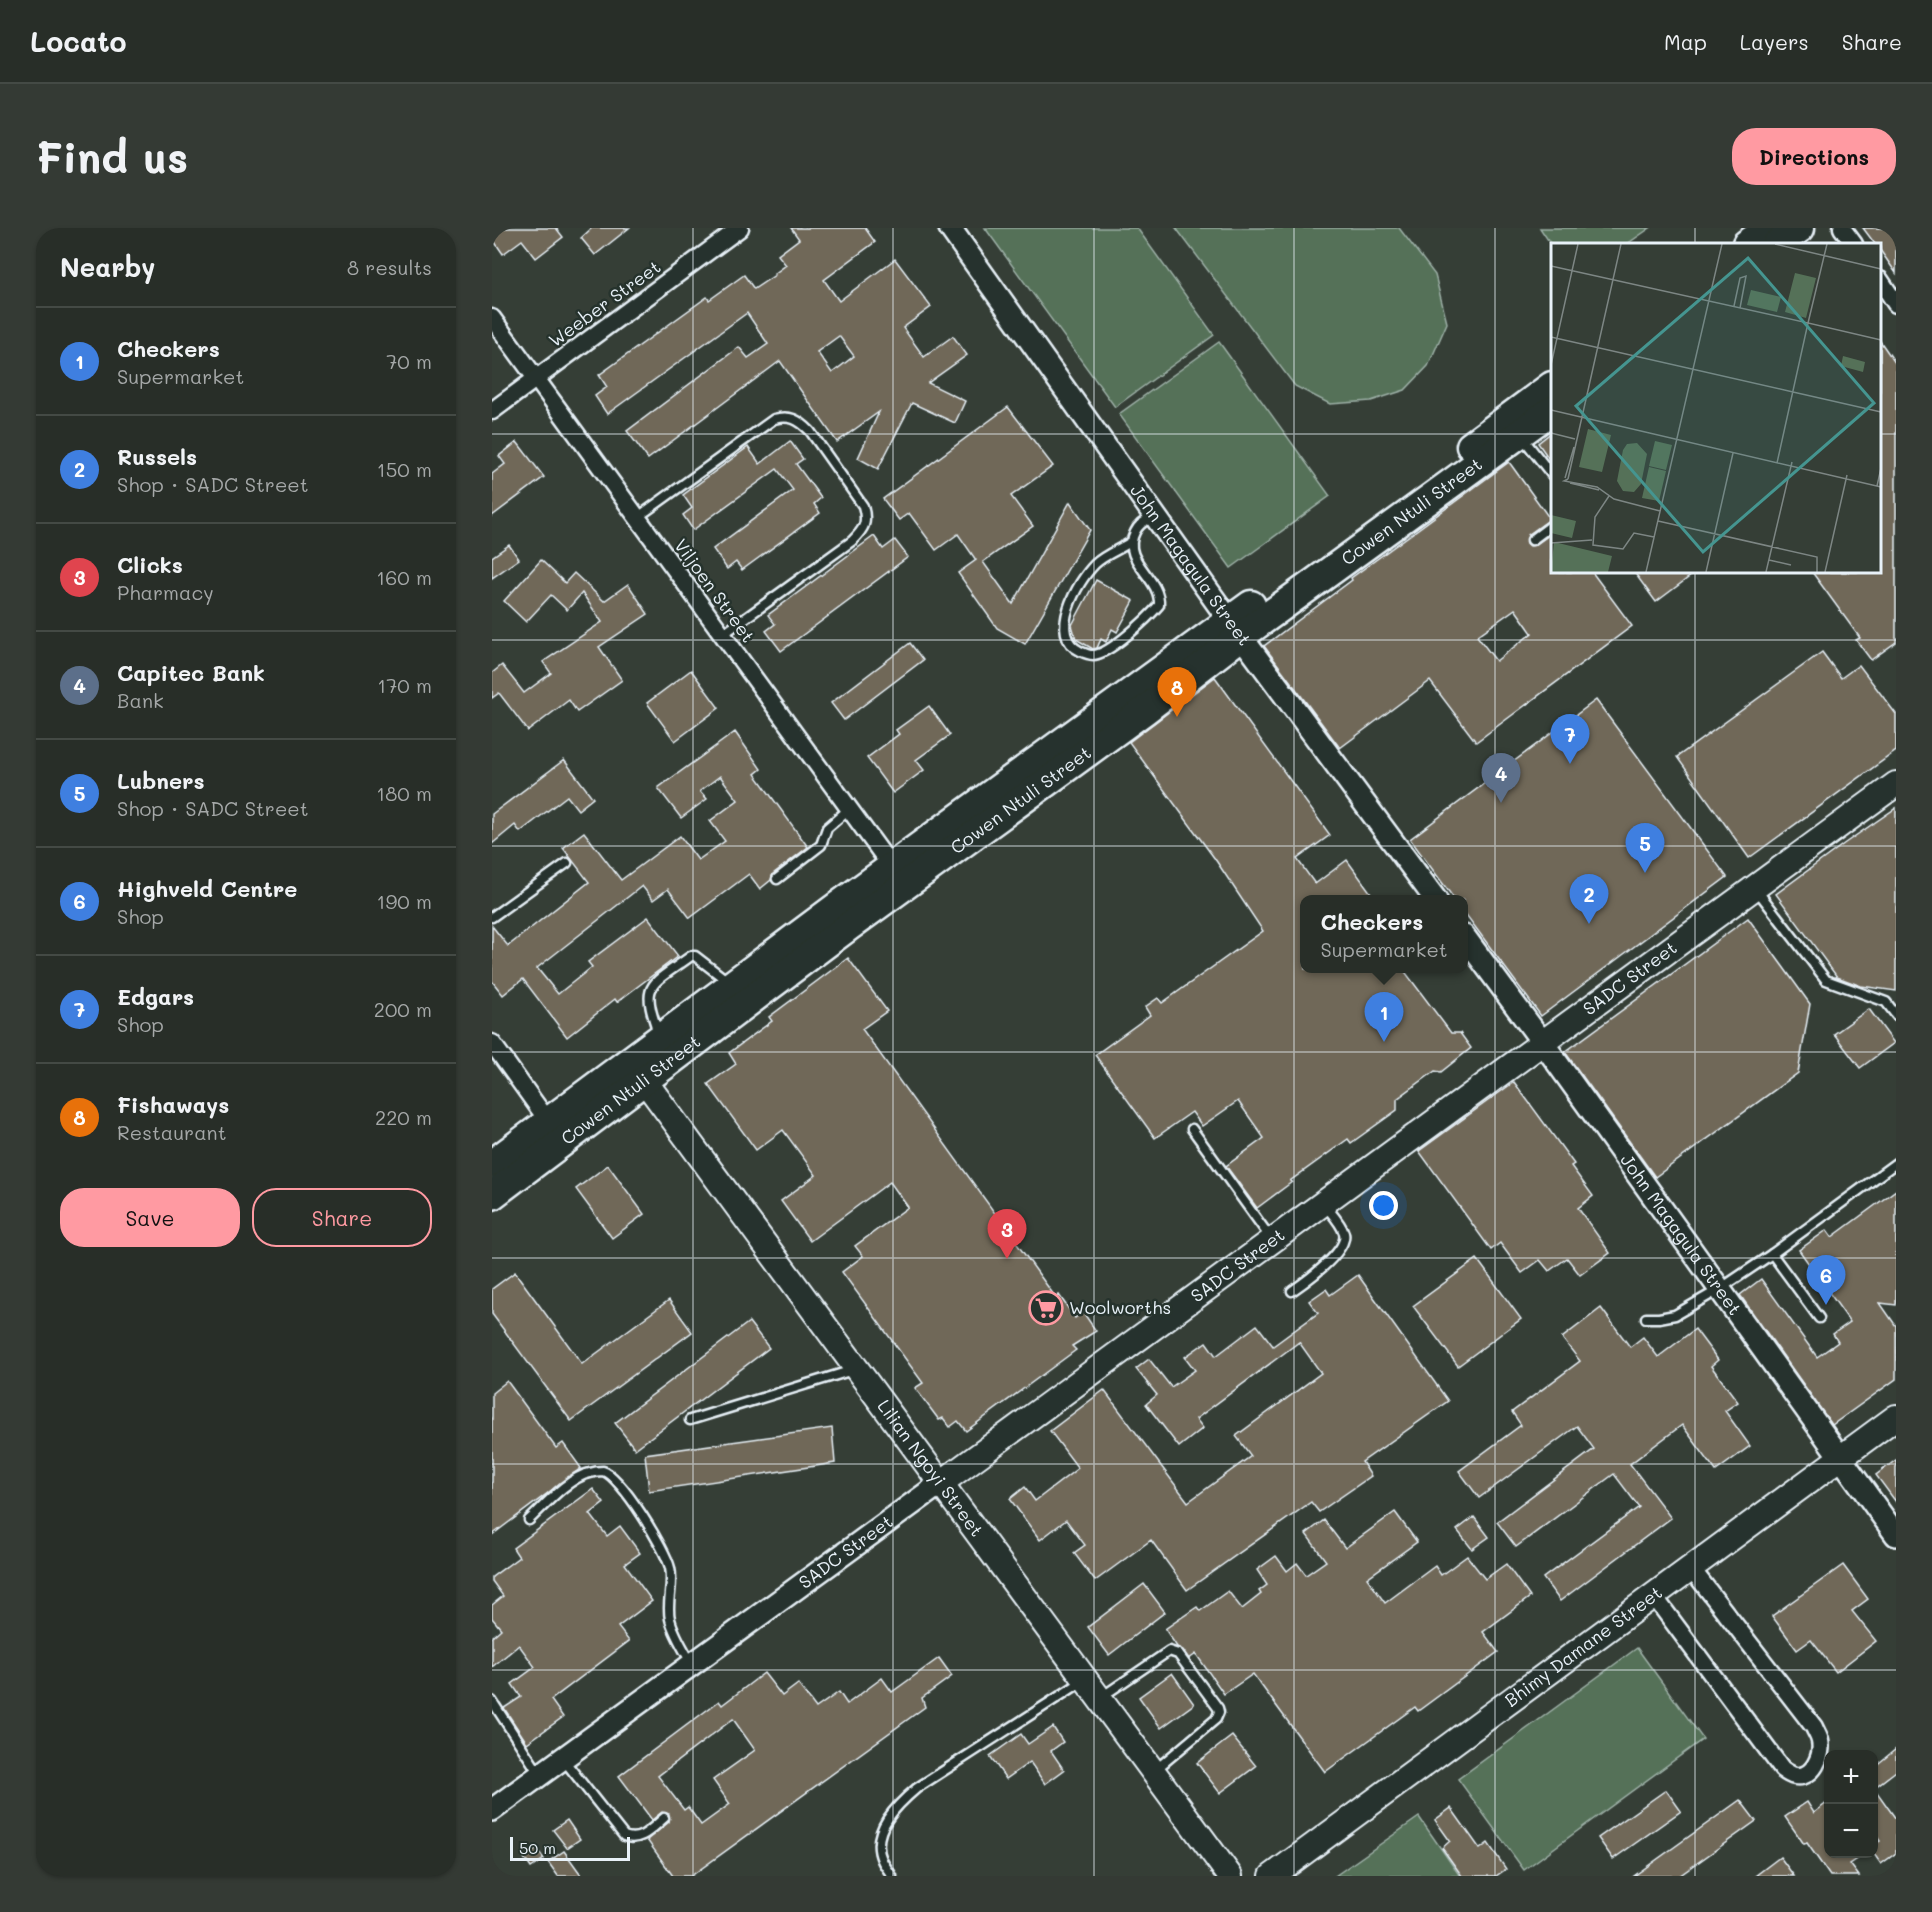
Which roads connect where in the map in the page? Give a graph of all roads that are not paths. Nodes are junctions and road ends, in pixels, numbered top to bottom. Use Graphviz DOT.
graph roads {
  1 [pos="740,228"];
  2 [pos="950,228"];
  3 [pos="1770,228"];
  4 [pos="1800,228"];
  5 [pos="1842,228"];
  6 [pos="1748,243"];
  7 [pos="1778,243"];
  8 [pos="1853,243"];
  9 [pos="1881,282"];
  10 [pos="1896,304"];
  11 [pos="492,318"];
  12 [pos="536,378"];
  13 [pos="1551,387"];
  14 [pos="492,411"];
  15 [pos="1551,411"];
  16 [pos="1520,435"];
  17 [pos="1551,474"];
  18 [pos="638,517"];
  19 [pos="1162,523"];
  20 [pos="1551,526"];
  21 [pos="1532,540"];
  22 [pos="1131,542"];
  23 [pos="1235,628"];
  24 [pos="722,635"];
  25 [pos="1896,784"];
  26 [pos="849,809"];
  27 [pos="567,863"];
  28 [pos="898,877"];
  29 [pos="777,879"];
  30 [pos="1754,887"];
  31 [pos="1432,895"];
  32 [pos="492,917"];
  33 [pos="1468,941"];
  34 [pos="732,985"];
  35 [pos="1896,1015"];
  36 [pos="660,1038"];
  37 [pos="492,1043"];
  38 [pos="1543,1043"];
  39 [pos="636,1071"];
  40 [pos="1192,1129"];
  41 [pos="556,1132"];
  42 [pos="1896,1163"];
  43 [pos="492,1164"];
  44 [pos="492,1195"];
  45 [pos="1324,1202"];
  46 [pos="1272,1240"];
  47 [pos="1772,1254"];
  48 [pos="1720,1289"];
  49 [pos="1292,1291"];
  50 [pos="1646,1318"];
  51 [pos="1819,1318"];
  52 [pos="857,1369"];
  53 [pos="1896,1417"];
  54 [pos="690,1420"];
  55 [pos="1839,1458"];
  56 [pos="941,1483"];
  57 [pos="529,1520"];
  58 [pos="1896,1535"];
  59 [pos="1691,1568"];
  60 [pos="1653,1595"];
  61 [pos="692,1665"];
  62 [pos="1092,1689"];
  63 [pos="492,1701"];
  64 [pos="563,1759"];
  65 [pos="1153,1772"];
  66 [pos="540,1776"];
  67 [pos="492,1810"];
  68 [pos="664,1818"];
  69 [pos="892,1876"];
  70 [pos="1230,1876"];
  71 [pos="1272,1876"];
  1 -- 12 [label="street, Weeber Street"];
  2 -- 19 [label="street, John Magagula Street"];
  3 -- 6 [label="highway"];
  4 -- 7 [label="highway"];
  5 -- 8 [label="street"];
  9 -- 10 [label="street"];
  11 -- 12 [label="street, Viljoen Street"];
  12 -- 14 [label="street, Weeber Street"];
  12 -- 18 [label="street, Viljoen Street"];
  13 -- 23 [label="highway, Cowen Ntuli Street"];
  15 -- 16 [label="highway, Cowen Ntuli Street"];
  16 -- 17 [label="lane"];
  16 -- 23 [label="highway, Cowen Ntuli Street"];
  18 -- 24 [label="street, Viljoen Street"];
  18 -- 24 [label="lane"];
  19 -- 22 [label="lane"];
  19 -- 23 [label="street, John Magagula Street"];
  20 -- 21 [label="lane"];
  22 -- 22 [label="lane"];
  23 -- 28 [label="highway, Cowen Ntuli Street"];
  23 -- 31 [label="street, John Magagula Street"];
  24 -- 26 [label="street, Viljoen Street"];
  25 -- 30 [label="main road, SADC Street"];
  26 -- 28 [label="street, Viljoen Street"];
  26 -- 29 [label="lane"];
  27 -- 32 [label="lane"];
  28 -- 34 [label="highway, Cowen Ntuli Street"];
  28 -- 39 [label="highway, Cowen Ntuli Street"];
  30 -- 35 [label="lane"];
  30 -- 38 [label="main road, SADC Street"];
  33 -- 38 [label="street, John Magagula Street"];
  34 -- 36 [label="highway, Cowen Ntuli Street"];
  34 -- 36 [label="lane"];
  36 -- 39 [label="highway, Cowen Ntuli Street"];
  37 -- 41 [label="street"];
  38 -- 45 [label="main road, SADC Street"];
  38 -- 48 [label="street, John Magagula Street"];
  39 -- 41 [label="highway, Cowen Ntuli Street"];
  39 -- 52 [label="main road, Lilian Ngoyi Street"];
  40 -- 46 [label="lane"];
  41 -- 43 [label="highway, Cowen Ntuli Street"];
  41 -- 44 [label="highway, Cowen Ntuli Street"];
  42 -- 47 [label="lane"];
  45 -- 46 [label="main road, SADC Street"];
  45 -- 49 [label="lane"];
  46 -- 56 [label="main road, SADC Street"];
  47 -- 48 [label="lane"];
  47 -- 51 [label="lane"];
  48 -- 50 [label="lane"];
  48 -- 55 [label="street, John Magagula Street"];
  52 -- 54 [label="lane"];
  52 -- 56 [label="main road, Lilian Ngoyi Street"];
  53 -- 55 [label="main road, Bhimy Damane Street"];
  55 -- 58 [label="street, John Magagula Street"];
  55 -- 59 [label="main road, Bhimy Damane Street"];
  56 -- 61 [label="street, SADC Street"];
  56 -- 62 [label="main road, Lilian Ngoyi Street"];
  57 -- 61 [label="lane"];
  59 -- 60 [label="main road, Bhimy Damane Street"];
  59 -- 60 [label="street"];
  60 -- 71 [label="main road, Bhimy Damane Street"];
  61 -- 64 [label="street, SADC Street"];
  62 -- 65 [label="main road, Lilian Ngoyi Street"];
  62 -- 65 [label="lane"];
  62 -- 69 [label="lane"];
  63 -- 66 [label="lane"];
  64 -- 66 [label="street, SADC Street"];
  64 -- 68 [label="lane"];
  65 -- 70 [label="main road, Lilian Ngoyi Street"];
  66 -- 67 [label="street, SADC Street"];
}
